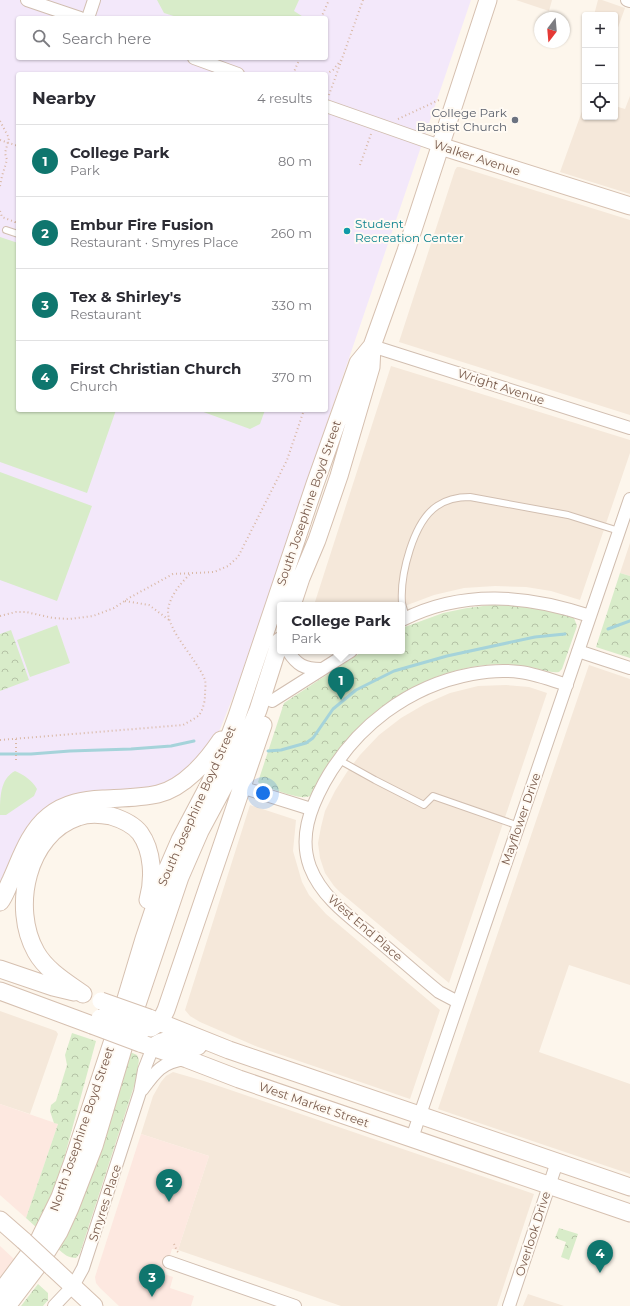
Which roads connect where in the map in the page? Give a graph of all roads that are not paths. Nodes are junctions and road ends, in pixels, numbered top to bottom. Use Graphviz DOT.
graph roads {
  1 [pos="27,0"];
  2 [pos="94,0"];
  3 [pos="488,0"];
  4 [pos="74,16"];
  5 [pos="89,16"];
  6 [pos="200,60"];
  7 [pos="232,72"];
  8 [pos="328,102"];
  9 [pos="440,146"];
  10 [pos="630,206"];
  11 [pos="6,230"];
  12 [pos="16,233"];
  13 [pos="372,346"];
  14 [pos="630,428"];
  15 [pos="630,499"];
  16 [pos="619,531"];
  17 [pos="317,540"];
  18 [pos="293,602"];
  19 [pos="303,602"];
  20 [pos="402,602"];
  21 [pos="590,616"];
  22 [pos="405,619"];
  23 [pos="277,650"];
  24 [pos="578,651"];
  25 [pos="287,654"];
  26 [pos="290,654"];
  27 [pos="346,654"];
  28 [pos="630,668"];
  29 [pos="321,669"];
  30 [pos="567,685"];
  31 [pos="272,700"];
  32 [pos="237,716"];
  33 [pos="339,760"];
  34 [pos="241,787"];
  35 [pos="311,809"];
  36 [pos="519,826"];
  37 [pos="0,902"];
  38 [pos="0,969"];
  39 [pos="0,991"];
  40 [pos="83,994"];
  41 [pos="458,1002"];
  42 [pos="96,1014"];
  43 [pos="142,1029"];
  44 [pos="229,1050"];
  45 [pos="187,1059"];
  46 [pos="140,1092"];
  47 [pos="419,1115"];
  48 [pos="412,1138"];
  49 [pos="557,1162"];
  50 [pos="550,1185"];
  51 [pos="630,1187"];
  52 [pos="629,1210"];
  53 [pos="0,1220"];
  54 [pos="169,1262"];
  55 [pos="73,1286"];
  56 [pos="0,1293"];
  57 [pos="7,1306"];
  58 [pos="54,1306"];
  59 [pos="94,1306"];
  60 [pos="295,1306"];
  61 [pos="509,1306"];
  1 -- 4 [label="street"];
  2 -- 5 [label="street"];
  3 -- 9 [label="main road, South Josephine Boyd Street"];
  6 -- 7 [label="street"];
  8 -- 9 [label="street, Walker Avenue"];
  9 -- 10 [label="main road, Walker Avenue"];
  9 -- 13 [label="main road, South Josephine Boyd Street"];
  11 -- 12 [label="lane"];
  13 -- 14 [label="street, Wright Avenue"];
  13 -- 17 [label="main road, South Josephine Boyd Street"];
  13 -- 32 [label="main road, South Josephine Boyd Street"];
  15 -- 16 [label="street, Mayflower Drive"];
  16 -- 20 [label="lane"];
  16 -- 21 [label="street, Mayflower Drive"];
  17 -- 18 [label="main road, South Josephine Boyd Street"];
  17 -- 19 [label="main road"];
  21 -- 22 [label="street"];
  21 -- 24 [label="street, Mayflower Drive"];
  23 -- 43 [label="main road, South Josephine Boyd Street"];
  24 -- 28 [label="street"];
  24 -- 30 [label="street, Mayflower Drive"];
  25 -- 31 [label="main road"];
  26 -- 29 [label="street"];
  27 -- 29 [label="street"];
  29 -- 31 [label="street"];
  30 -- 33 [label="street, West End Place"];
  30 -- 36 [label="street, Mayflower Drive"];
  31 -- 34 [label="main road"];
  32 -- 37 [label="main road"];
  32 -- 43 [label="main road, South Josephine Boyd Street"];
  33 -- 35 [label="street, West End Place"];
  33 -- 36 [label="lane"];
  34 -- 35 [label="street"];
  34 -- 43 [label="main road"];
  35 -- 41 [label="street, West End Place"];
  36 -- 41 [label="street, Mayflower Drive"];
  38 -- 40 [label="main road, West Market Street"];
  39 -- 42 [label="main road, West Market Street"];
  40 -- 42 [label="main road, West Market Street"];
  40 -- 43 [label="main road"];
  41 -- 47 [label="street, Mayflower Drive"];
  42 -- 43 [label="main road, West Market Street, bridge"];
  42 -- 43 [label="main road, West Market Street, bridge"];
  43 -- 44 [label="main road, West Market Street"];
  43 -- 44 [label="main road"];
  43 -- 45 [label="main road, West Market Street"];
  43 -- 46 [label="street, Smyres Place"];
  43 -- 56 [label="main road, North Josephine Boyd Street"];
  43 -- 57 [label="main road, North Josephine Boyd Street"];
  44 -- 47 [label="main road, West Market Street"];
  45 -- 46 [label="street, Smyres Place"];
  45 -- 48 [label="main road, West Market Street"];
  46 -- 55 [label="street, Smyres Place"];
  47 -- 48 [label="street, Mayflower Drive"];
  47 -- 49 [label="main road, West Market Street"];
  48 -- 50 [label="main road, West Market Street"];
  49 -- 50 [label="street, Overlook Drive"];
  49 -- 51 [label="main road, West Market Street"];
  50 -- 52 [label="main road, West Market Street"];
  50 -- 61 [label="street, Overlook Drive"];
  53 -- 55 [label="main road, bridge"];
  54 -- 60 [label="street"];
  55 -- 58 [label="street, Smyres Place"];
  55 -- 59 [label="main road"];
}
